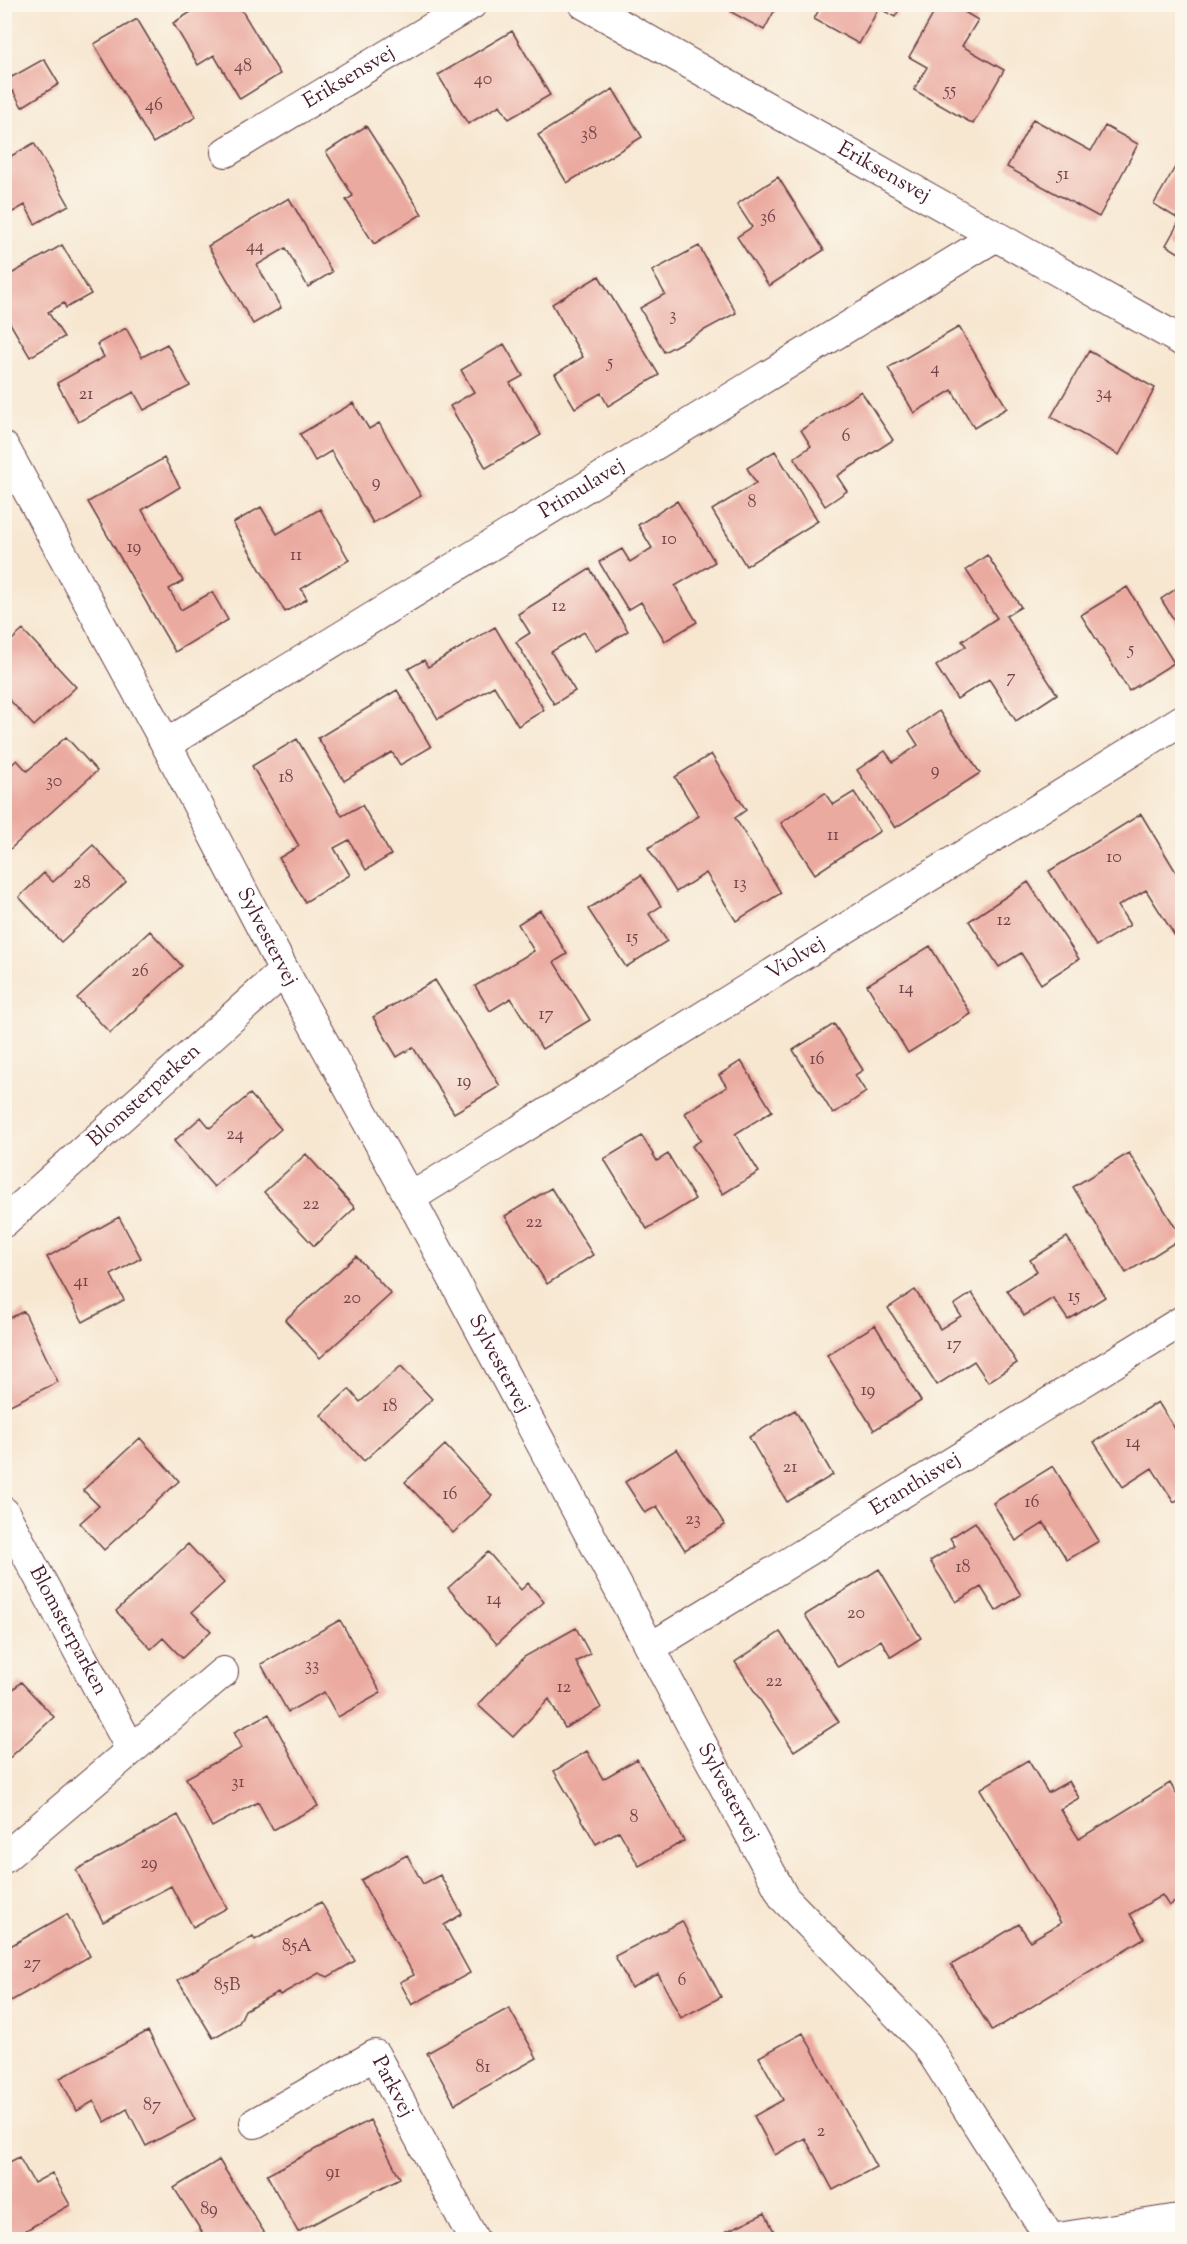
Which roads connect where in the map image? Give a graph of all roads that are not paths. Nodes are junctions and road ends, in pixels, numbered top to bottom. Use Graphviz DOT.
graph roads {
  1 [pos="472,4"];
  2 [pos="584,4"];
  3 [pos="226,152"];
  4 [pos="996,236"];
  5 [pos="1182,341"];
  6 [pos="4,447"];
  7 [pos="1182,720"];
  8 [pos="166,744"];
  9 [pos="284,971"];
  10 [pos="410,1198"];
  11 [pos="4,1222"];
  12 [pos="1182,1321"];
  13 [pos="4,1512"];
  14 [pos="650,1648"];
  15 [pos="223,1672"];
  16 [pos="131,1749"];
  17 [pos="4,1858"];
  18 [pos="255,2123"];
  19 [pos="1182,2220"];
  20 [pos="474,2240"];
  21 [pos="1053,2240"];
  1 -- 3 [label="street, Eriksensvej"];
  2 -- 4 [label="street, Eriksensvej"];
  4 -- 5 [label="street, Eriksensvej"];
  4 -- 8 [label="street, Primulavej"];
  6 -- 8 [label="street, Sylvestervej"];
  7 -- 10 [label="street, Violvej"];
  8 -- 9 [label="street, Sylvestervej"];
  9 -- 10 [label="street, Sylvestervej"];
  9 -- 11 [label="street, Blomsterparken"];
  10 -- 14 [label="street, Sylvestervej"];
  12 -- 14 [label="street, Eranthisvej"];
  13 -- 16 [label="street, Blomsterparken"];
  14 -- 21 [label="street, Sylvestervej"];
  15 -- 16 [label="street"];
  16 -- 17 [label="street"];
  18 -- 20 [label="street, Parkvej"];
  19 -- 21 [label="street"];
}
